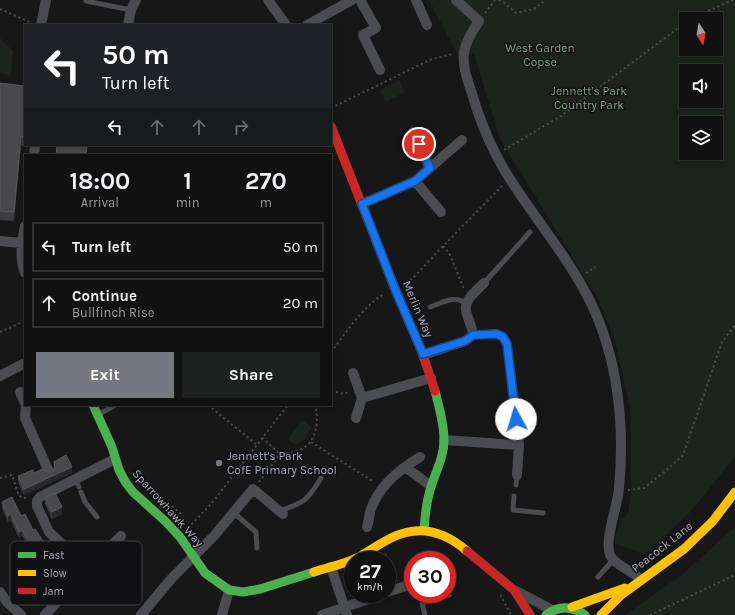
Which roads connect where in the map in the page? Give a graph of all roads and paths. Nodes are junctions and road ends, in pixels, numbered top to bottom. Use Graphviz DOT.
graph roads {
  1 [pos="46,0"];
  2 [pos="136,0"];
  3 [pos="268,0"];
  4 [pos="352,0"];
  5 [pos="360,0"];
  6 [pos="416,0"];
  7 [pos="456,0"];
  8 [pos="495,0"];
  9 [pos="500,0"];
  10 [pos="546,0"];
  11 [pos="733,0"];
  12 [pos="86,1"];
  13 [pos="340,3"];
  14 [pos="0,9"];
  15 [pos="130,10"];
  16 [pos="706,12"];
  17 [pos="479,21"];
  18 [pos="36,24"];
  19 [pos="128,24"];
  20 [pos="285,24"];
  21 [pos="308,24"];
  22 [pos="427,25"];
  23 [pos="679,27"];
  24 [pos="464,52"];
  25 [pos="380,70"];
  26 [pos="332,108"];
  27 [pos="332,129"];
  28 [pos="413,132"];
  29 [pos="462,140"];
  30 [pos="496,155"];
  31 [pos="430,168"];
  32 [pos="510,178"];
  33 [pos="415,181"];
  34 [pos="362,204"];
  35 [pos="441,212"];
  36 [pos="24,230"];
  37 [pos="530,232"];
  38 [pos="0,241"];
  39 [pos="21,243"];
  40 [pos="442,246"];
  41 [pos="24,271"];
  42 [pos="408,282"];
  43 [pos="484,283"];
  44 [pos="384,295"];
  45 [pos="468,302"];
  46 [pos="430,307"];
  47 [pos="24,321"];
  48 [pos="735,325"];
  49 [pos="0,332"];
  50 [pos="473,335"];
  51 [pos="332,351"];
  52 [pos="423,354"];
  53 [pos="24,364"];
  54 [pos="353,373"];
  55 [pos="0,376"];
  56 [pos="431,378"];
  57 [pos="332,391"];
  58 [pos="20,392"];
  59 [pos="361,394"];
  60 [pos="24,400"];
  61 [pos="515,405"];
  62 [pos="26,406"];
  63 [pos="94,406"];
  64 [pos="114,406"];
  65 [pos="209,406"];
  66 [pos="287,406"];
  67 [pos="317,406"];
  68 [pos="98,414"];
  69 [pos="356,418"];
  70 [pos="262,438"];
  71 [pos="444,440"];
  72 [pos="311,442"];
  73 [pos="257,445"];
  74 [pos="519,445"];
  75 [pos="280,454"];
  76 [pos="420,458"];
  77 [pos="115,459"];
  78 [pos="404,467"];
  79 [pos="0,478"];
  80 [pos="321,478"];
  81 [pos="53,480"];
  82 [pos="516,480"];
  83 [pos="78,486"];
  84 [pos="431,486"];
  85 [pos="382,488"];
  86 [pos="253,489"];
  87 [pos="619,490"];
  88 [pos="735,492"];
  89 [pos="514,496"];
  90 [pos="37,501"];
  91 [pos="172,506"];
  92 [pos="234,513"];
  93 [pos="281,513"];
  94 [pos="543,513"];
  95 [pos="181,514"];
  96 [pos="97,517"];
  97 [pos="191,524"];
  98 [pos="367,527"];
  99 [pos="424,530"];
  100 [pos="121,536"];
  101 [pos="58,541"];
  102 [pos="116,541"];
  103 [pos="257,548"];
  104 [pos="195,557"];
  105 [pos="613,560"];
  106 [pos="331,567"];
  107 [pos="735,575"];
  108 [pos="598,577"];
  109 [pos="638,582"];
  110 [pos="230,590"];
  111 [pos="514,590"];
  112 [pos="0,592"];
  113 [pos="501,596"];
  114 [pos="362,603"];
  115 [pos="422,603"];
  116 [pos="54,605"];
  117 [pos="572,607"];
  118 [pos="345,611"];
  119 [pos="549,613"];
  120 [pos="20,615"];
  121 [pos="45,615"];
  122 [pos="141,615"];
  123 [pos="222,615"];
  124 [pos="322,615"];
  125 [pos="425,615"];
  126 [pos="510,615"];
  127 [pos="530,615"];
  128 [pos="585,615"];
  129 [pos="601,615"];
  130 [pos="650,615"];
  1 -- 18 [label="street"];
  2 -- 15 [label="street"];
  3 -- 20 [label="street"];
  4 -- 13 [label="street"];
  5 -- 25 [label="street"];
  6 -- 22 [label="street"];
  7 -- 17 [label="street"];
  8 -- 17 [label="path"];
  9 -- 10 [label="path"];
  11 -- 16 [label="path"];
  12 -- 15 [label="lane"];
  13 -- 21 [label="street"];
  14 -- 18 [label="path"];
  15 -- 19 [label="street"];
  17 -- 24 [label="street"];
  23 -- 30 [label="path"];
  24 -- 26 [label="path"];
  24 -- 30 [label="street"];
  27 -- 34 [label="street, Merlin Way"];
  28 -- 31 [label="street"];
  29 -- 31 [label="street"];
  30 -- 32 [label="street"];
  31 -- 33 [label="street"];
  32 -- 40 [label="path"];
  32 -- 87 [label="street"];
  33 -- 34 [label="street"];
  33 -- 35 [label="street"];
  34 -- 52 [label="street, Merlin Way"];
  36 -- 39 [label="street"];
  37 -- 43 [label="lane"];
  38 -- 39 [label="street"];
  39 -- 41 [label="street"];
  40 -- 42 [label="path"];
  40 -- 45 [label="path"];
  43 -- 45 [label="street"];
  44 -- 51 [label="path"];
  45 -- 46 [label="lane"];
  45 -- 50 [label="street"];
  47 -- 49 [label="path"];
  48 -- 87 [label="path"];
  50 -- 52 [label="street"];
  50 -- 61 [label="lane"];
  52 -- 56 [label="street, Merlin Way"];
  53 -- 55 [label="street"];
  54 -- 59 [label="street"];
  56 -- 59 [label="street"];
  56 -- 71 [label="street, Merlin Way"];
  57 -- 59 [label="path"];
  58 -- 60 [label="street"];
  59 -- 69 [label="street"];
  61 -- 74 [label="street"];
  62 -- 81 [label="street"];
  63 -- 68 [label="street, Sparrowhawk Way"];
  64 -- 68 [label="lane"];
  65 -- 73 [label="path"];
  66 -- 70 [label="path"];
  67 -- 72 [label="path"];
  68 -- 77 [label="street, Sparrowhawk Way"];
  70 -- 73 [label="path"];
  70 -- 75 [label="path"];
  71 -- 74 [label="street"];
  71 -- 84 [label="street, Merlin Way"];
  72 -- 75 [label="path"];
  72 -- 85 [label="path"];
  73 -- 97 [label="path"];
  74 -- 82 [label="street"];
  75 -- 86 [label="path"];
  76 -- 78 [label="street"];
  77 -- 83 [label="street"];
  77 -- 104 [label="street, Sparrowhawk Way"];
  78 -- 84 [label="street"];
  78 -- 85 [label="street"];
  79 -- 90 [label="path"];
  80 -- 93 [label="lane"];
  81 -- 83 [label="street"];
  81 -- 90 [label="street"];
  83 -- 96 [label="lane"];
  84 -- 99 [label="street, Merlin Way"];
  85 -- 98 [label="street"];
  86 -- 92 [label="street"];
  86 -- 93 [label="street"];
  87 -- 105 [label="street"];
  88 -- 109 [label="street, Peacock Lane"];
  89 -- 94 [label="lane"];
  90 -- 101 [label="street"];
  91 -- 95 [label="path"];
  92 -- 103 [label="lane"];
  92 -- 104 [label="street"];
  99 -- 106 [label="street"];
  99 -- 111 [label="street"];
  100 -- 102 [label="street"];
  104 -- 110 [label="street, Sparrowhawk Way"];
  104 -- 122 [label="street"];
  105 -- 108 [label="lane"];
  105 -- 109 [label="street"];
  106 -- 110 [label="street"];
  106 -- 118 [label="street"];
  107 -- 130 [label="path"];
  109 -- 117 [label="street, Peacock Lane"];
  109 -- 129 [label="street, Peacock Lane"];
  110 -- 123 [label="street"];
  111 -- 119 [label="street"];
  111 -- 127 [label="street"];
  112 -- 120 [label="street"];
  113 -- 126 [label="path"];
  114 -- 118 [label="street"];
  115 -- 125 [label="lane"];
  116 -- 121 [label="street"];
  117 -- 119 [label="street, Peacock Lane"];
  117 -- 128 [label="street"];
  118 -- 124 [label="street"];
}
